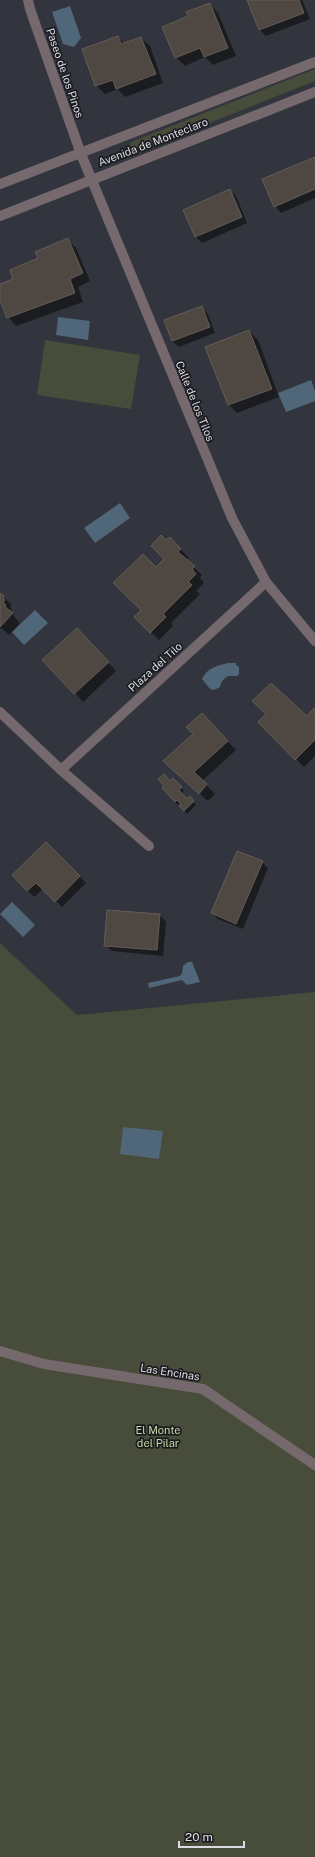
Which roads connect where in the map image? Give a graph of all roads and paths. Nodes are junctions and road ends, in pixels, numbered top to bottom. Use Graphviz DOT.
graph roads {
  1 [pos="28,0"];
  2 [pos="315,62"];
  3 [pos="315,92"];
  4 [pos="81,154"];
  5 [pos="91,180"];
  6 [pos="0,184"];
  7 [pos="0,216"];
  8 [pos="266,582"];
  9 [pos="315,641"];
  10 [pos="0,712"];
  11 [pos="61,770"];
  12 [pos="149,846"];
  13 [pos="0,1351"];
  14 [pos="315,1465"];
  1 -- 4 [label="street, Paseo de los Pinos"];
  2 -- 4 [label="street, Avenida de Monteclaro"];
  3 -- 5 [label="street, Avenida de Monteclaro"];
  4 -- 5 [label="street, Calle de los Tilos"];
  4 -- 6 [label="street, Avenida de Monteclaro"];
  5 -- 7 [label="street, Avenida de Monteclaro"];
  5 -- 8 [label="street, Calle de los Tilos"];
  8 -- 9 [label="street, Calle de los Tilos"];
  8 -- 11 [label="street, Plaza del Tilo"];
  10 -- 11 [label="street"];
  11 -- 12 [label="street"];
  13 -- 14 [label="street, Las Encinas"];
}
